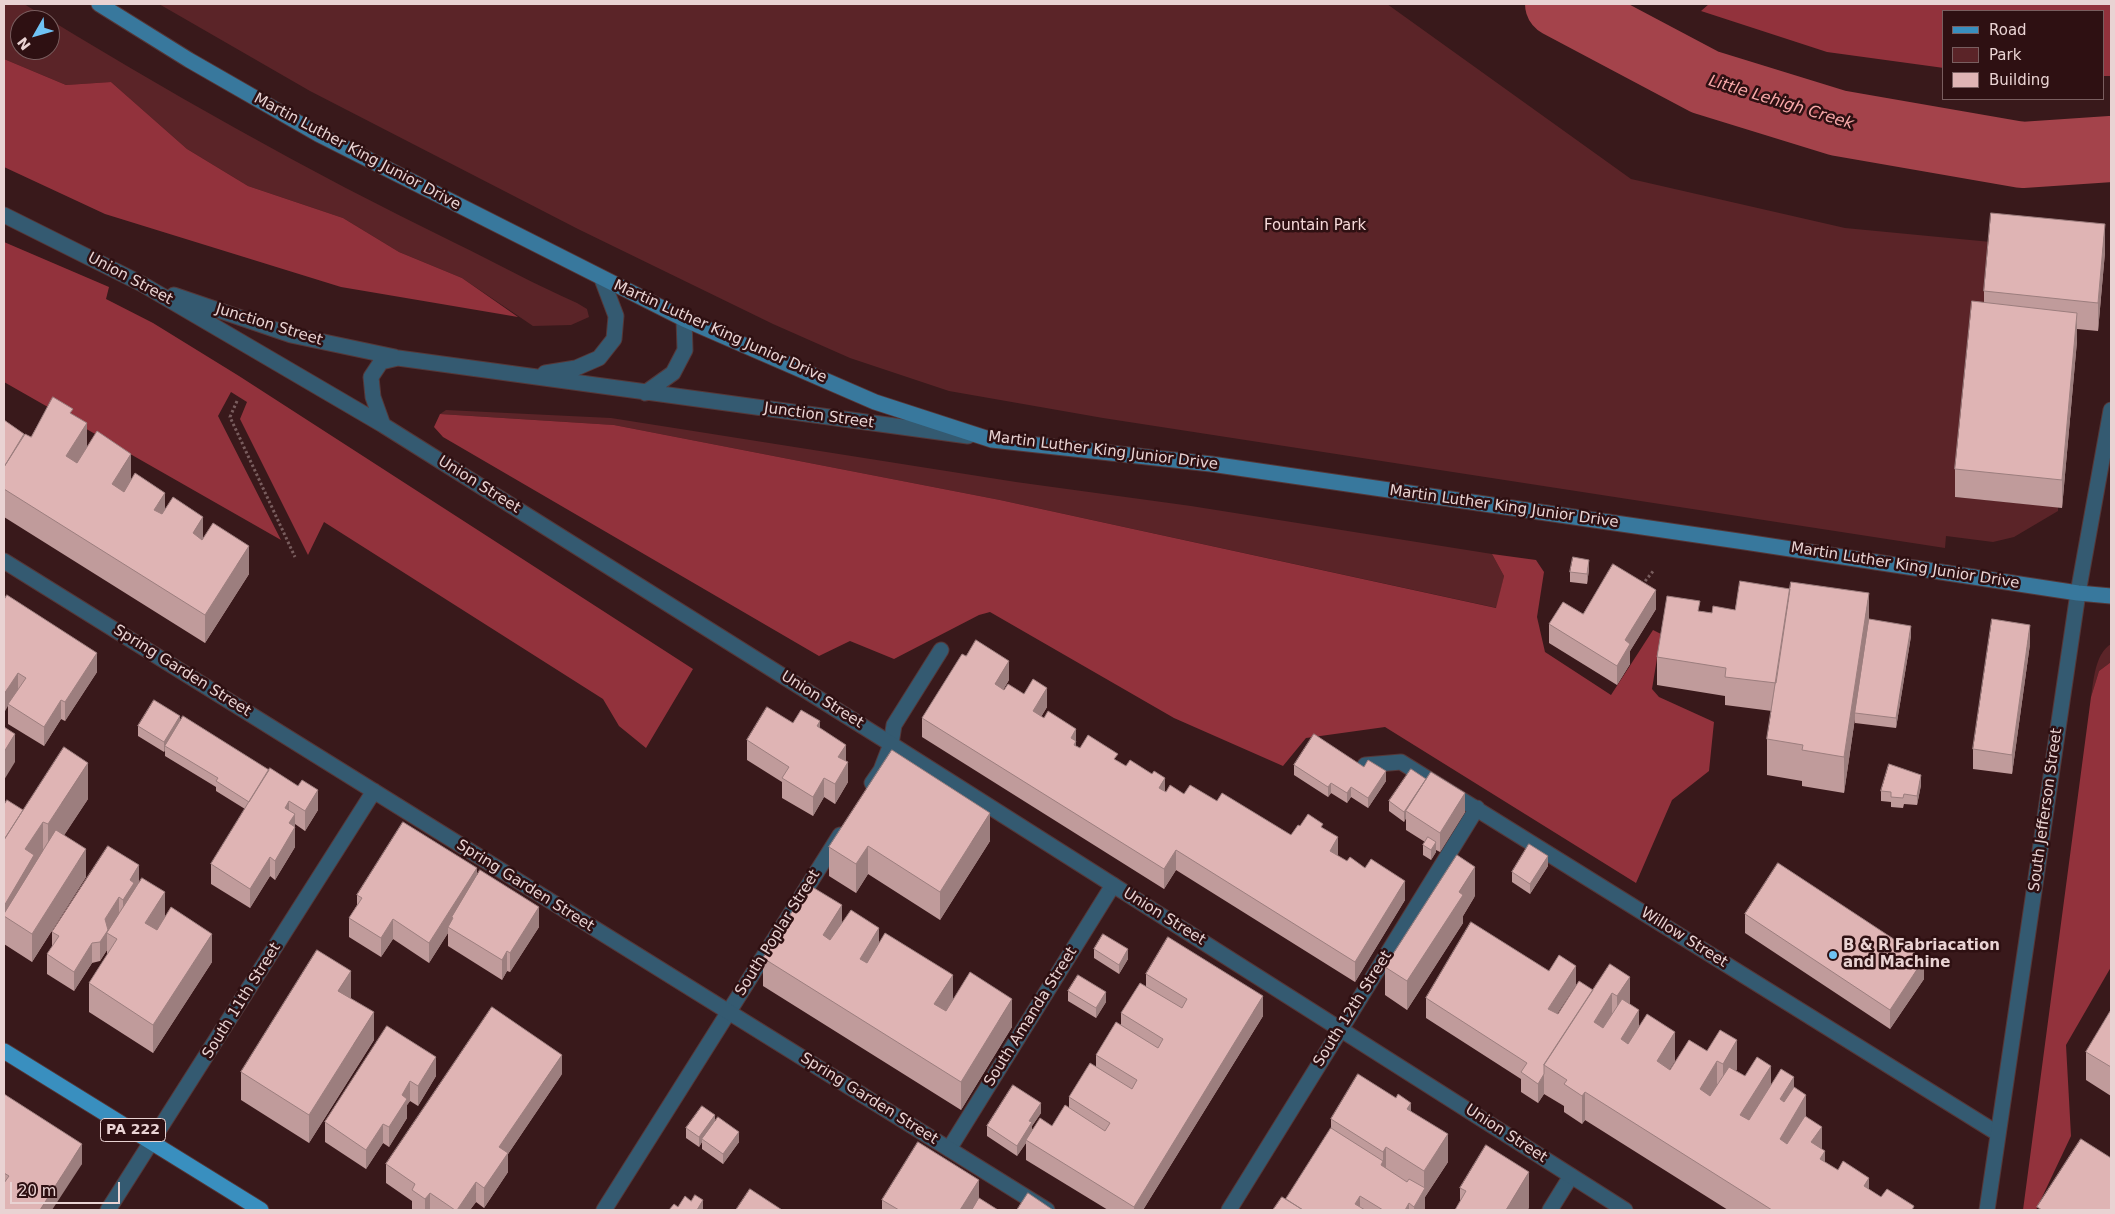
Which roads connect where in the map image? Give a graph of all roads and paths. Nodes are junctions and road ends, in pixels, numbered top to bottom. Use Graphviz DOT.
graph roads {
  1 [pos="99,4"];
  2 [pos="4,215"];
  3 [pos="602,279"];
  4 [pos="142,284"];
  5 [pos="684,319"];
  6 [pos="398,358"];
  7 [pos="531,376"];
  8 [pos="646,393"];
  9 [pos="237,401"];
  10 [pos="2111,410"];
  11 [pos="383,425"];
  12 [pos="992,440"];
  13 [pos="296,557"];
  14 [pos="4,560"];
  15 [pos="1654,570"];
  16 [pos="1639,590"];
  17 [pos="2078,593"];
  18 [pos="2111,596"];
  19 [pos="941,650"];
  20 [pos="892,744"];
  21 [pos="1365,765"];
  22 [pos="374,791"];
  23 [pos="865,794"];
  24 [pos="1477,808"];
  25 [pos="850,819"];
  26 [pos="1113,885"];
  27 [pos="729,1012"];
  28 [pos="1341,1029"];
  29 [pos="4,1051"];
  30 [pos="1997,1134"];
  31 [pos="153,1142"];
  32 [pos="949,1149"];
  33 [pos="1571,1176"];
  34 [pos="108,1210"];
  35 [pos="261,1210"];
  36 [pos="604,1210"];
  37 [pos="1047,1210"];
  38 [pos="1229,1210"];
  39 [pos="1550,1210"];
  40 [pos="1625,1210"];
  41 [pos="1988,1210"];
  1 -- 3 [label="main road, Martin Luther King Junior Drive"];
  2 -- 4 [label="street, Union Street"];
  3 -- 5 [label="main road, Martin Luther King Junior Drive"];
  3 -- 7 [label="street, Junction Street"];
  4 -- 6 [label="street, Junction Street"];
  4 -- 11 [label="street, Union Street"];
  5 -- 8 [label="street"];
  5 -- 12 [label="main road, Martin Luther King Junior Drive"];
  6 -- 7 [label="street, Junction Street"];
  6 -- 11 [label="street"];
  7 -- 8 [label="street, Junction Street"];
  8 -- 12 [label="street, Junction Street"];
  9 -- 13 [label="path"];
  10 -- 17 [label="street, South Jefferson Street"];
  11 -- 20 [label="street, Union Street"];
  12 -- 17 [label="main road, Martin Luther King Junior Drive"];
  14 -- 22 [label="street, Spring Garden Street"];
  15 -- 16 [label="path"];
  17 -- 18 [label="main road, Martin Luther King Junior Drive"];
  17 -- 30 [label="street, South Jefferson Street"];
  19 -- 20 [label="street"];
  20 -- 23 [label="street"];
  20 -- 26 [label="street, Union Street"];
  21 -- 24 [label="street, Willow Street"];
  22 -- 27 [label="street, Spring Garden Street"];
  22 -- 31 [label="street, South 11th Street"];
  24 -- 28 [label="street, South 12th Street"];
  24 -- 30 [label="street, Willow Street"];
  25 -- 27 [label="street, South Poplar Street"];
  26 -- 28 [label="street, Union Street"];
  26 -- 32 [label="street, South Amanda Street"];
  27 -- 32 [label="street, Spring Garden Street"];
  27 -- 36 [label="street, South Poplar Street"];
  28 -- 33 [label="street, Union Street"];
  28 -- 38 [label="street, South 12th Street"];
  29 -- 31 [label="main road, PA 222"];
  30 -- 41 [label="street, South Jefferson Street"];
  31 -- 34 [label="street, South 11th Street"];
  31 -- 35 [label="main road, PA 222"];
  32 -- 37 [label="street, Spring Garden Street"];
  33 -- 39 [label="street"];
  33 -- 40 [label="street, Union Street"];
}
